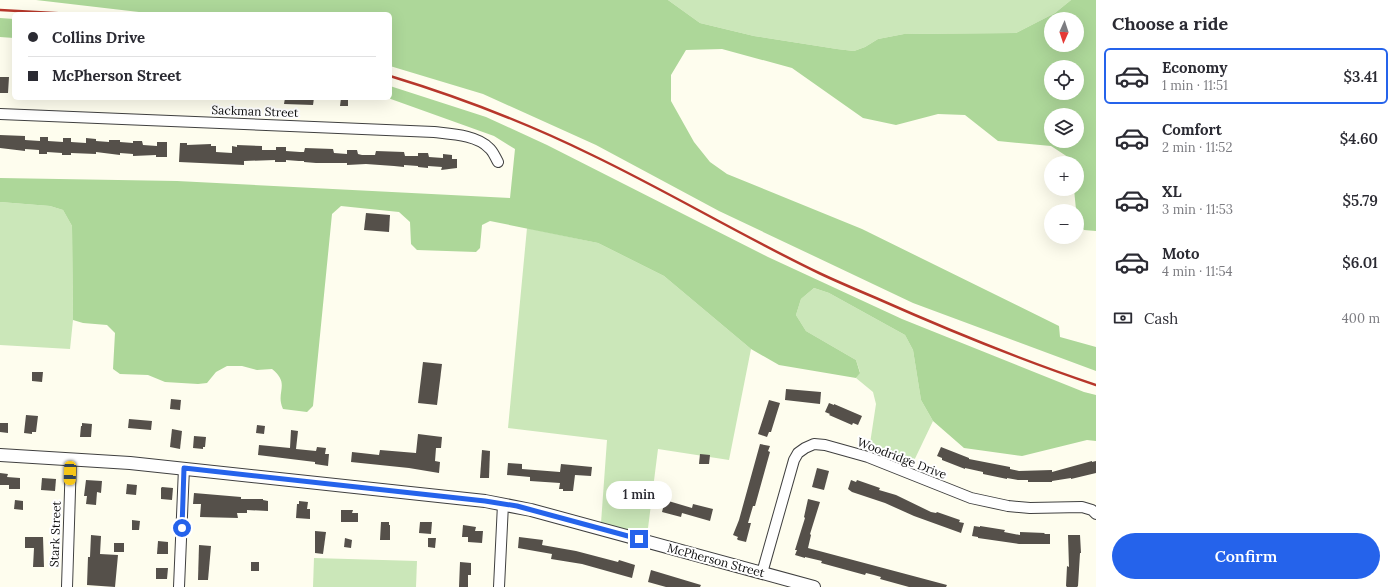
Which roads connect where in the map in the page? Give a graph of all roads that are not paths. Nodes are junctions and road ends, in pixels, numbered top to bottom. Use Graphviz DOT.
graph roads {
  1 [pos="0,114"];
  2 [pos="498,162"];
  3 [pos="0,455"];
  4 [pos="71,459"];
  5 [pos="184,468"];
  6 [pos="503,504"];
  7 [pos="1096,514"];
  8 [pos="762,573"];
  9 [pos="67,587"];
  10 [pos="179,587"];
  11 [pos="499,587"];
  12 [pos="814,587"];
  1 -- 2 [label="street, Sackman Street"];
  3 -- 4 [label="street, McPherson Street"];
  4 -- 5 [label="street, McPherson Street"];
  4 -- 9 [label="street, Stark Street"];
  5 -- 6 [label="street, McPherson Street"];
  5 -- 10 [label="street"];
  6 -- 8 [label="street, McPherson Street"];
  6 -- 11 [label="street"];
  7 -- 8 [label="street, Woodridge Drive"];
  8 -- 12 [label="street, McPherson Street"];
}
